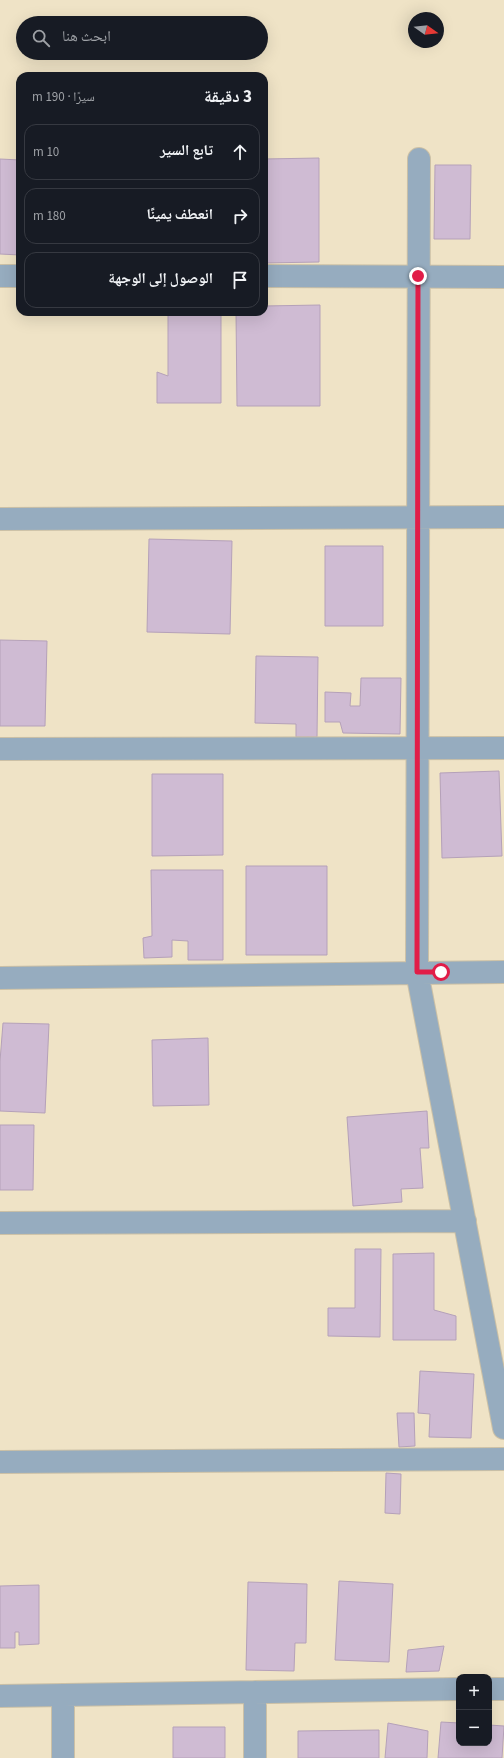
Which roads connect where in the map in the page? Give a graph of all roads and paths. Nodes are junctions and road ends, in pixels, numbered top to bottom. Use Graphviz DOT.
graph roads {
  1 [pos="419,159"];
  2 [pos="0,276"];
  3 [pos="16,276"];
  4 [pos="268,276"];
  5 [pos="418,276"];
  6 [pos="504,276"];
  7 [pos="418,517"];
  8 [pos="504,517"];
  9 [pos="0,519"];
  10 [pos="504,748"];
  11 [pos="0,749"];
  12 [pos="418,749"];
  13 [pos="417,972"];
  14 [pos="504,972"];
  15 [pos="0,978"];
  16 [pos="465,1221"];
  17 [pos="0,1223"];
  18 [pos="504,1428"];
  19 [pos="504,1459"];
  20 [pos="0,1462"];
  21 [pos="456,1689"];
  22 [pos="492,1689"];
  23 [pos="504,1689"];
  24 [pos="255,1692"];
  25 [pos="63,1695"];
  26 [pos="0,1696"];
  27 [pos="63,1758"];
  28 [pos="255,1758"];
  1 -- 5 [label="street"];
  2 -- 3 [label="street"];
  4 -- 5 [label="street"];
  5 -- 6 [label="street"];
  5 -- 7 [label="street"];
  7 -- 8 [label="street"];
  7 -- 9 [label="street"];
  7 -- 12 [label="street"];
  10 -- 12 [label="street"];
  11 -- 12 [label="street"];
  12 -- 13 [label="street"];
  13 -- 14 [label="street"];
  13 -- 15 [label="street"];
  13 -- 16 [label="street"];
  16 -- 17 [label="street"];
  16 -- 18 [label="street"];
  19 -- 20 [label="street"];
  21 -- 24 [label="street"];
  22 -- 23 [label="street"];
  24 -- 25 [label="street"];
  24 -- 28 [label="street"];
  25 -- 26 [label="street"];
  25 -- 27 [label="street"];
}
